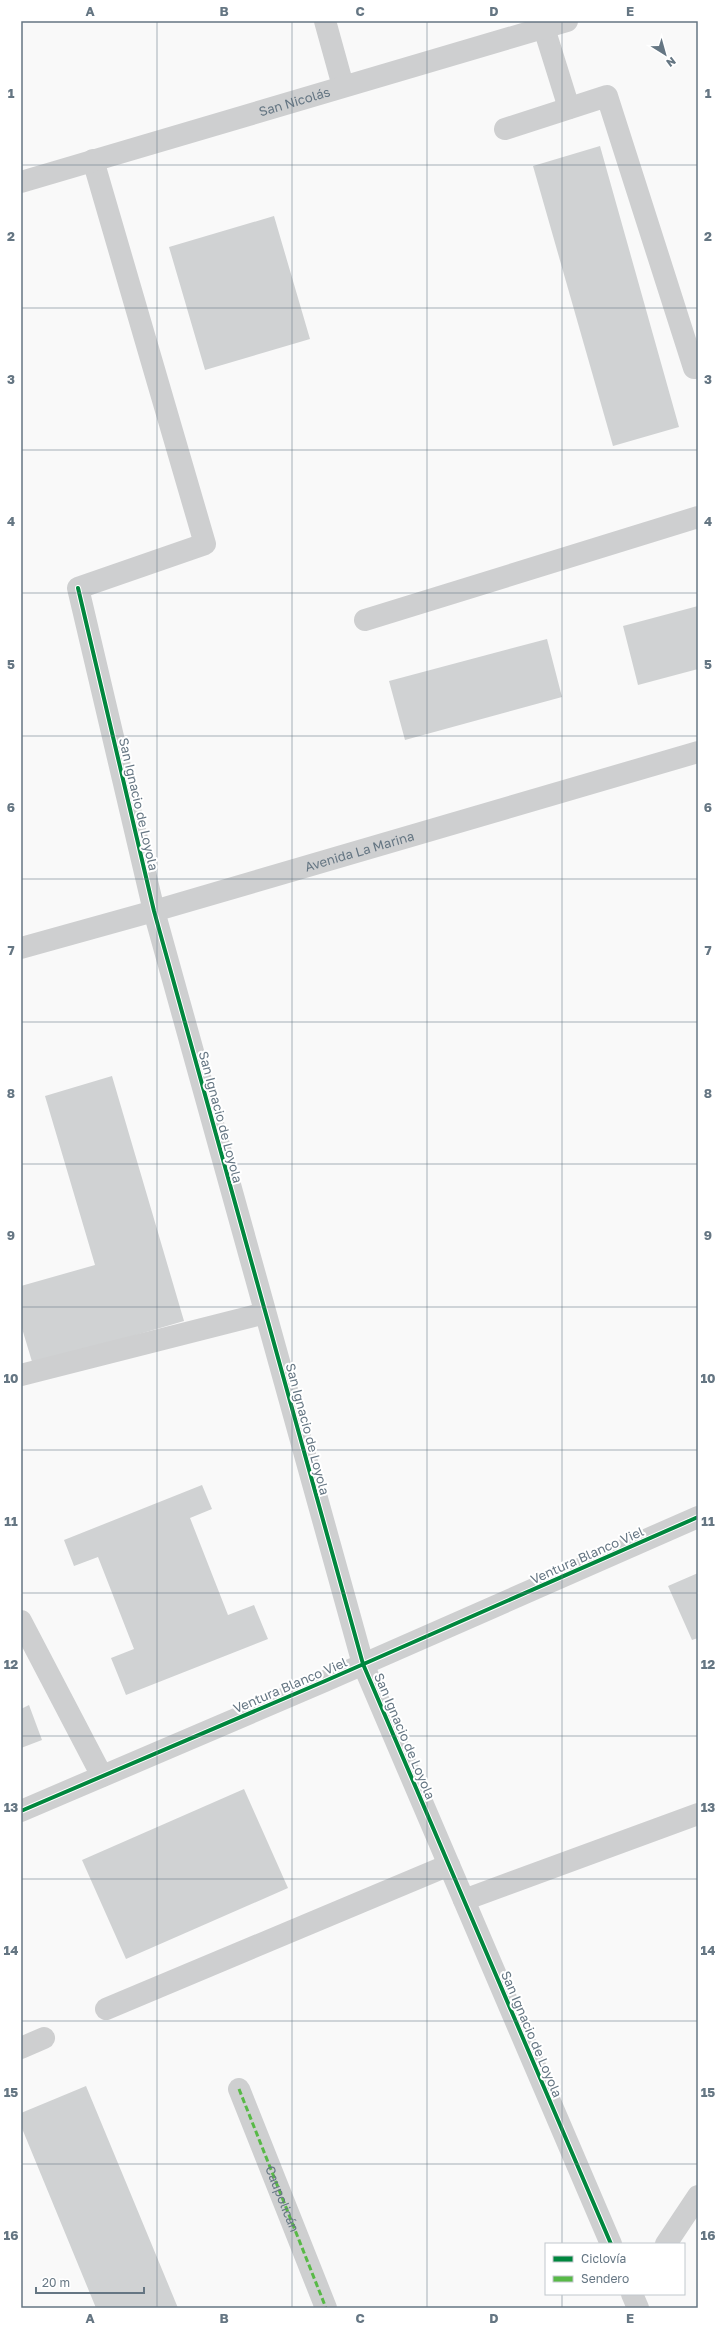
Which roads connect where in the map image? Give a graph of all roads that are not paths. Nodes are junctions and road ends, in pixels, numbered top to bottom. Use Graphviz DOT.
graph roads {
  1 [pos="325,21"];
  2 [pos="567,21"];
  3 [pos="544,28"];
  4 [pos="343,86"];
  5 [pos="569,108"];
  6 [pos="505,129"];
  7 [pos="93,160"];
  8 [pos="21,182"];
  9 [pos="694,368"];
  10 [pos="698,517"];
  11 [pos="365,620"];
  12 [pos="698,752"];
  13 [pos="154,911"];
  14 [pos="21,948"];
  15 [pos="265,1312"];
  16 [pos="21,1375"];
  17 [pos="698,1517"];
  18 [pos="21,1621"];
  19 [pos="363,1664"];
  20 [pos="102,1776"];
  21 [pos="21,1811"];
  22 [pos="698,1814"];
  23 [pos="449,1865"];
  24 [pos="464,1900"];
  25 [pos="106,2009"];
  26 [pos="44,2038"];
  27 [pos="21,2048"];
  28 [pos="239,2089"];
  29 [pos="698,2196"];
  30 [pos="611,2243"];
  31 [pos="667,2243"];
  32 [pos="628,2295"];
  33 [pos="632,2295"];
  34 [pos="326,2308"];
  35 [pos="623,2308"];
  36 [pos="638,2308"];
  1 -- 4 [label="street"];
  2 -- 3 [label="street, San Nicolás"];
  3 -- 4 [label="street, San Nicolás"];
  3 -- 5 [label="street"];
  4 -- 7 [label="street, San Nicolás"];
  5 -- 6 [label="street"];
  5 -- 9 [label="street"];
  7 -- 8 [label="street, San Nicolás"];
  7 -- 13 [label="street, San Ignacio de Loyola"];
  10 -- 11 [label="street"];
  12 -- 13 [label="street, Avenida La Marina"];
  13 -- 14 [label="street, Avenida La Marina"];
  13 -- 15 [label="street, San Ignacio de Loyola"];
  15 -- 16 [label="street"];
  15 -- 19 [label="street, San Ignacio de Loyola"];
  17 -- 19 [label="street, Ventura Blanco Viel"];
  18 -- 20 [label="street"];
  19 -- 20 [label="street, Ventura Blanco Viel"];
  19 -- 23 [label="street, San Ignacio de Loyola"];
  20 -- 21 [label="street, Ventura Blanco Viel"];
  22 -- 24 [label="street"];
  23 -- 24 [label="street, San Ignacio de Loyola"];
  23 -- 25 [label="street"];
  24 -- 30 [label="street, San Ignacio de Loyola"];
  26 -- 27 [label="street"];
  28 -- 34 [label="street, Caupolicán"];
  29 -- 31 [label="street"];
  32 -- 35 [label="street"];
  33 -- 36 [label="street"];
}
